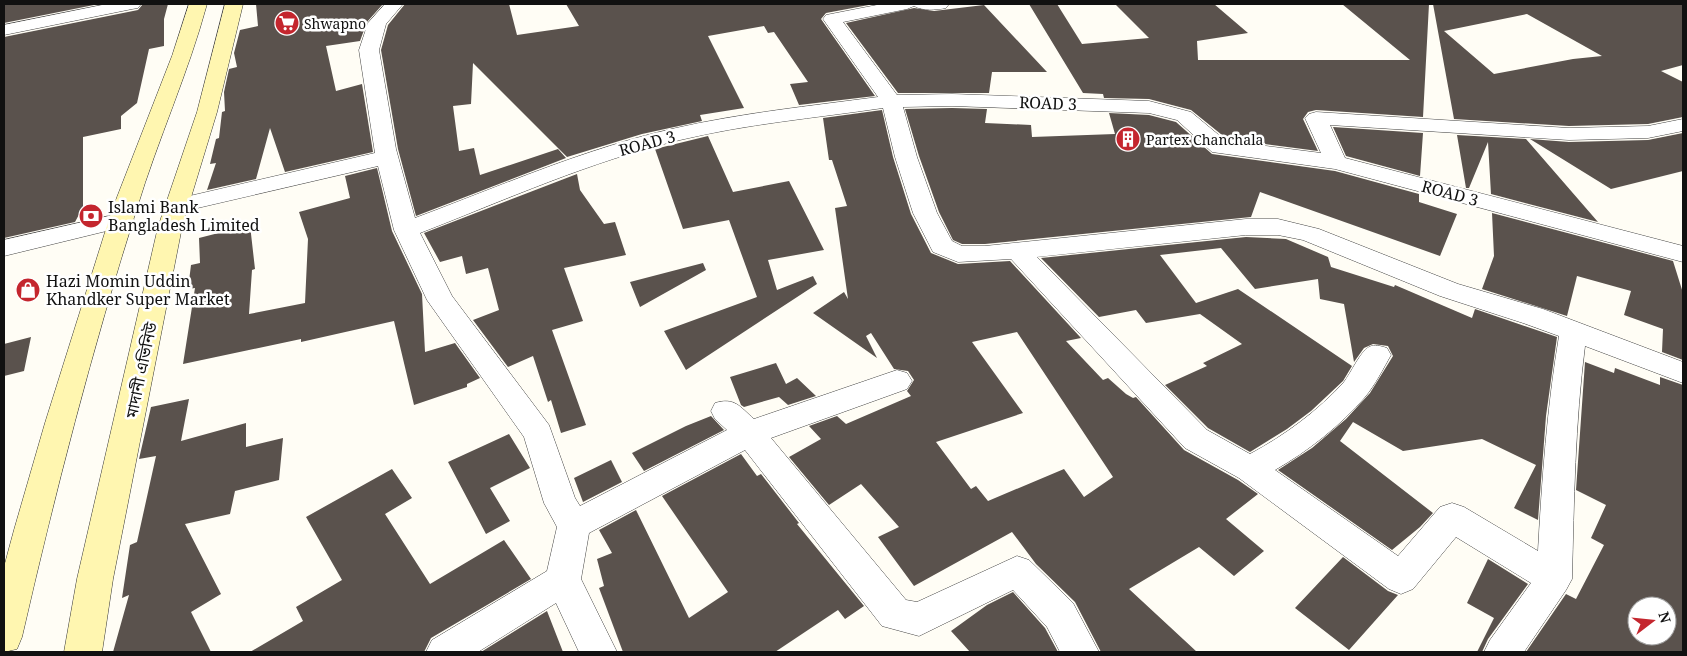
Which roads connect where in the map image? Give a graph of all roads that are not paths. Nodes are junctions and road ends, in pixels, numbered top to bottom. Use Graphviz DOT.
graph roads {
  1 [pos="132,4"];
  2 [pos="198,4"];
  3 [pos="234,4"];
  4 [pos="396,4"];
  5 [pos="907,4"];
  6 [pos="922,4"];
  7 [pos="940,4"];
  8 [pos="16,22"];
  9 [pos="891,101"];
  10 [pos="1683,125"];
  11 [pos="387,157"];
  12 [pos="1336,162"];
  13 [pos="176,206"];
  14 [pos="122,220"];
  15 [pos="406,230"];
  16 [pos="4,248"];
  17 [pos="1018,251"];
  18 [pos="1683,254"];
  19 [pos="1573,332"];
  20 [pos="1377,355"];
  21 [pos="1683,373"];
  22 [pos="897,381"];
  23 [pos="738,422"];
  24 [pos="1250,469"];
  25 [pos="574,526"];
  26 [pos="1554,579"];
  27 [pos="563,580"];
  28 [pos="4,637"];
  29 [pos="82,652"];
  30 [pos="445,652"];
  31 [pos="598,652"];
  32 [pos="1080,652"];
  33 [pos="1503,652"];
  1 -- 8 [label="street"];
  2 -- 14 [label="main road"];
  3 -- 13 [label="main road, মাদানী এভিনিউ"];
  4 -- 11 [label="street"];
  5 -- 9 [label="street"];
  6 -- 7 [label="street"];
  9 -- 12 [label="street, ROAD 3"];
  9 -- 15 [label="street, ROAD 3"];
  9 -- 17 [label="street"];
  10 -- 12 [label="street"];
  11 -- 13 [label="street"];
  11 -- 15 [label="street"];
  12 -- 18 [label="street, ROAD 3"];
  13 -- 29 [label="main road, মাদানী এভিনিউ"];
  14 -- 16 [label="street"];
  14 -- 28 [label="main road"];
  15 -- 25 [label="street"];
  17 -- 19 [label="street"];
  17 -- 24 [label="street"];
  19 -- 21 [label="street"];
  19 -- 26 [label="street"];
  20 -- 24 [label="street"];
  22 -- 23 [label="street"];
  23 -- 25 [label="street"];
  23 -- 32 [label="street"];
  24 -- 26 [label="street"];
  25 -- 27 [label="street"];
  26 -- 33 [label="street"];
  27 -- 30 [label="street"];
  27 -- 31 [label="street"];
}
